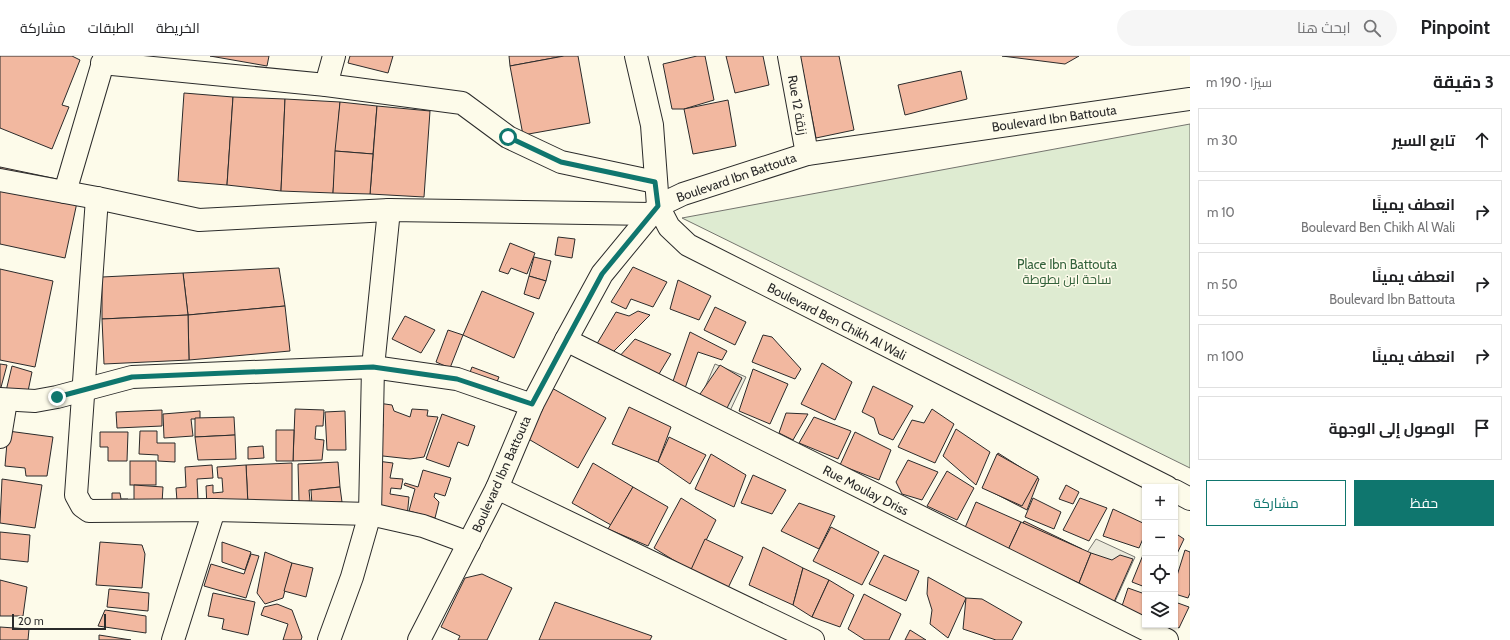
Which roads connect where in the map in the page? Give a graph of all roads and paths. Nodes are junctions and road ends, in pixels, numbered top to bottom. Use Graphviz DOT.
graph roads {
  1 [pos="334,56"];
  2 [pos="636,56"];
  3 [pos="789,56"];
  4 [pos="103,60"];
  5 [pos="326,85"];
  6 [pos="1190,99"];
  7 [pos="807,154"];
  8 [pos="0,180"];
  9 [pos="655,182"];
  10 [pos="65,192"];
  11 [pos="97,198"];
  12 [pos="389,210"];
  13 [pos="654,210"];
  14 [pos="566,340"];
  15 [pos="373,367"];
  16 [pos="82,389"];
  17 [pos="3,400"];
  18 [pos="532,404"];
  19 [pos="0,437"];
  20 [pos="1161,484"];
  21 [pos="497,488"];
  22 [pos="1178,493"];
  23 [pos="1190,499"];
  24 [pos="214,510"];
  25 [pos="370,514"];
  26 [pos="469,543"];
  27 [pos="173,640"];
  28 [pos="329,640"];
  29 [pos="419,640"];
  30 [pos="813,640"];
  31 [pos="1167,640"];
  1 -- 5 [label="street"];
  2 -- 9 [label="street, Boulevard Ben Chikh Al Wali"];
  3 -- 7 [label="street, Rue 12 زنقة"];
  4 -- 5 [label="street"];
  4 -- 10 [label="street"];
  5 -- 9 [label="street"];
  6 -- 7 [label="street, Boulevard Ibn Battouta"];
  7 -- 13 [label="street, Boulevard Ibn Battouta"];
  8 -- 10 [label="street"];
  9 -- 13 [label="street, Boulevard Ben Chikh Al Wali"];
  10 -- 11 [label="street"];
  11 -- 12 [label="street"];
  11 -- 16 [label="street"];
  12 -- 13 [label="street"];
  12 -- 15 [label="street"];
  13 -- 14 [label="street, Boulevard Ibn Battouta"];
  13 -- 20 [label="street, Boulevard Ben Chikh Al Wali"];
  14 -- 18 [label="street, Boulevard Ibn Battouta"];
  14 -- 31 [label="street, Rue Moulay Driss"];
  15 -- 16 [label="street"];
  15 -- 18 [label="street"];
  15 -- 25 [label="street"];
  16 -- 17 [label="street"];
  16 -- 24 [label="street"];
  17 -- 19 [label="street"];
  18 -- 21 [label="street, Boulevard Ibn Battouta"];
  21 -- 26 [label="street, Boulevard Ibn Battouta"];
  21 -- 30 [label="street"];
  22 -- 23 [label="street"];
  24 -- 25 [label="street"];
  24 -- 27 [label="street"];
  25 -- 26 [label="street"];
  25 -- 28 [label="street"];
  26 -- 29 [label="street, Boulevard Ibn Battouta"];
}
